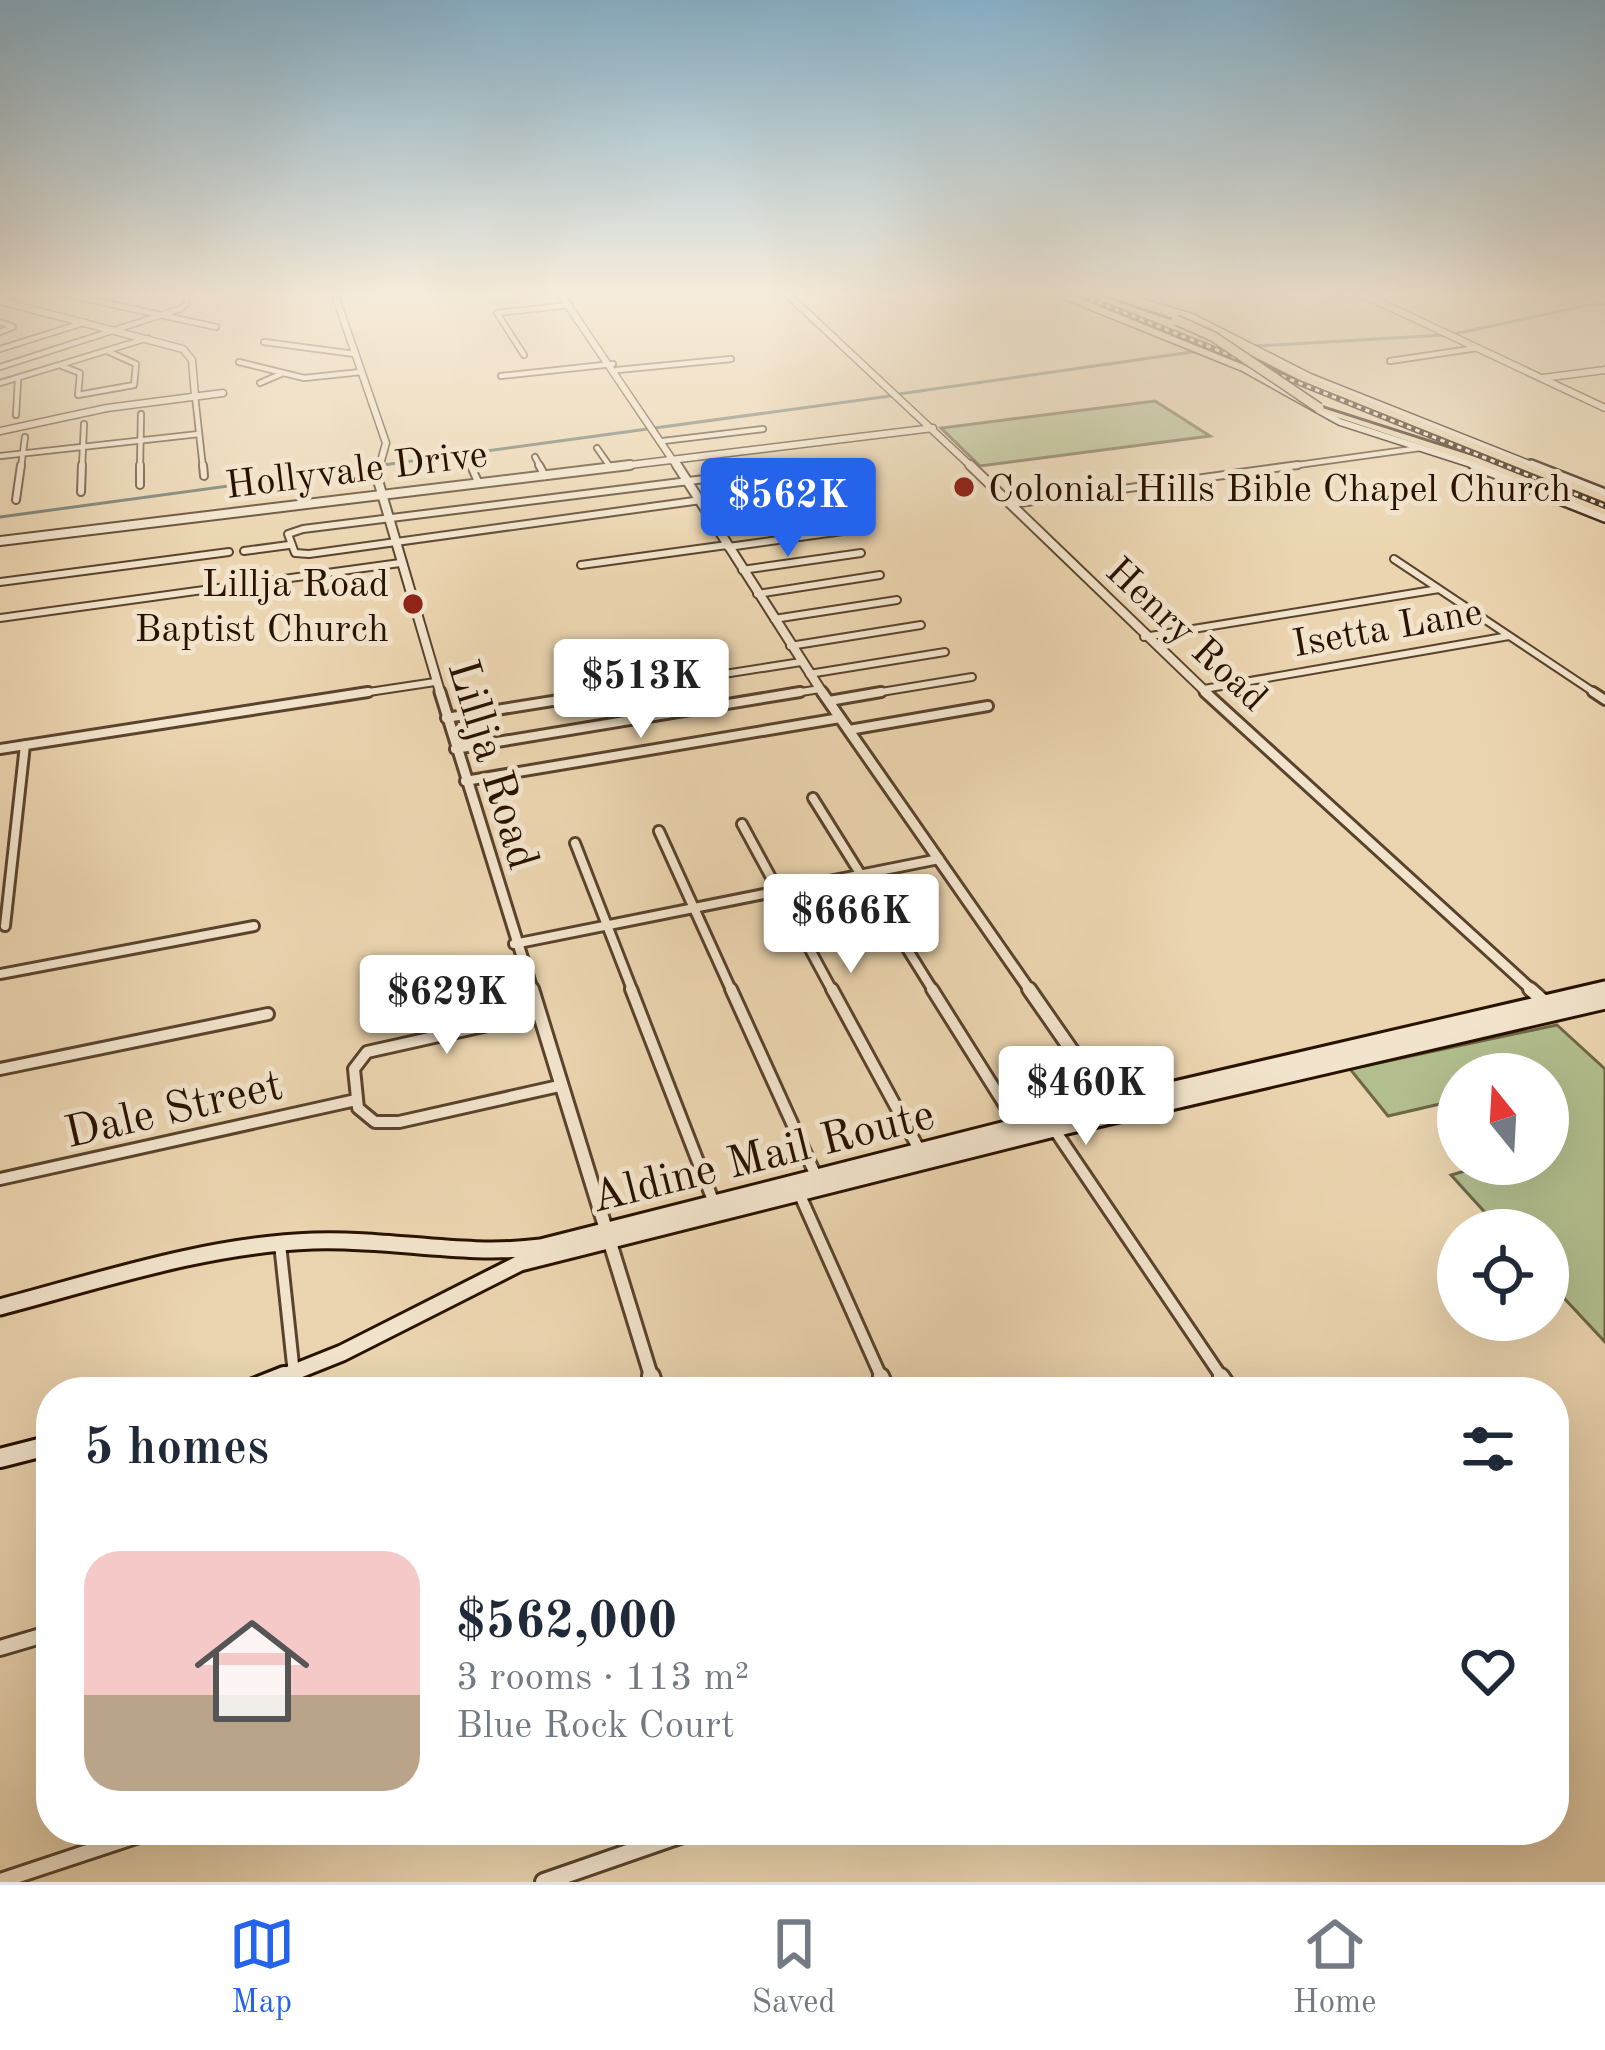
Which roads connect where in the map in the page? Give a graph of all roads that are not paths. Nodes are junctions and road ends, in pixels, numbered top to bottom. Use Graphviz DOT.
graph roads {
  1 [pos="18,380"];
  2 [pos="79,380"];
  3 [pos="136,380"];
  4 [pos="193,380"];
  5 [pos="267,380"];
  6 [pos="365,380"];
  7 [pos="623,380"];
  8 [pos="884,380"];
  9 [pos="1264,380"];
  10 [pos="1276,380"];
  11 [pos="1307,380"];
  12 [pos="1545,380"];
  13 [pos="0,383"];
  14 [pos="260,383"];
  15 [pos="223,393"];
  16 [pos="195,396"];
  17 [pos="1605,408"];
  18 [pos="141,414"];
  19 [pos="16,415"];
  20 [pos="84,424"];
  21 [pos="933,428"];
  22 [pos="763,429"];
  23 [pos="0,431"];
  24 [pos="199,434"];
  25 [pos="25,437"];
  26 [pos="141,441"];
  27 [pos="663,441"];
  28 [pos="82,447"];
  29 [pos="597,448"];
  30 [pos="1420,448"];
  31 [pos="22,454"];
  32 [pos="0,456"];
  33 [pos="535,457"];
  34 [pos="674,460"];
  35 [pos="471,466"];
  36 [pos="611,468"];
  37 [pos="204,476"];
  38 [pos="545,476"];
  39 [pos="687,482"];
  40 [pos="479,484"];
  41 [pos="140,485"];
  42 [pos="81,492"];
  43 [pos="382,496"];
  44 [pos="1602,496"];
  45 [pos="16,500"];
  46 [pos="701,503"];
  47 [pos="1012,504"];
  48 [pos="825,511"];
  49 [pos="1605,515"];
  50 [pos="388,519"];
  51 [pos="715,526"];
  52 [pos="842,531"];
  53 [pos="0,542"];
  54 [pos="395,543"];
  55 [pos="289,545"];
  56 [pos="728,546"];
  57 [pos="244,550"];
  58 [pos="230,552"];
  59 [pos="860,553"];
  60 [pos="1394,559"];
  61 [pos="400,563"];
  62 [pos="581,565"];
  63 [pos="742,570"];
  64 [pos="880,575"];
  65 [pos="0,582"];
  66 [pos="1438,589"];
  67 [pos="758,594"];
  68 [pos="897,600"];
  69 [pos="0,618"];
  70 [pos="774,619"];
  71 [pos="921,626"];
  72 [pos="1509,636"];
  73 [pos="1144,637"];
  74 [pos="790,646"];
  75 [pos="945,652"];
  76 [pos="801,662"];
  77 [pos="809,674"];
  78 [pos="972,677"];
  79 [pos="435,682"];
  80 [pos="1204,688"];
  81 [pos="820,689"];
  82 [pos="1605,700"];
  83 [pos="829,701"];
  84 [pos="988,706"];
  85 [pos="446,718"];
  86 [pos="840,718"];
  87 [pos="849,730"];
  88 [pos="26,745"];
  89 [pos="0,748"];
  90 [pos="455,749"];
  91 [pos="465,782"];
  92 [pos="813,798"];
  93 [pos="742,824"];
  94 [pos="659,831"];
  95 [pos="575,843"];
  96 [pos="939,859"];
  97 [pos="861,874"];
  98 [pos="779,891"];
  99 [pos="695,908"];
  100 [pos="608,925"];
  101 [pos="5,926"];
  102 [pos="254,926"];
  103 [pos="514,944"];
  104 [pos="0,974"];
  105 [pos="1605,989"];
  106 [pos="1605,1000"];
  107 [pos="1551,1007"];
  108 [pos="268,1014"];
  109 [pos="537,1014"];
  110 [pos="0,1069"];
  111 [pos="559,1086"];
  112 [pos="356,1100"];
  113 [pos="1112,1110"];
  114 [pos="1018,1126"];
  115 [pos="1054,1129"];
  116 [pos="923,1157"];
  117 [pos="817,1176"];
  118 [pos="0,1179"];
  119 [pos="800,1193"];
  120 [pos="714,1203"];
  121 [pos="605,1236"];
  122 [pos="280,1244"];
  123 [pos="0,1307"];
  124 [pos="294,1374"];
  125 [pos="286,1377"];
  126 [pos="651,1377"];
  127 [pos="880,1377"];
  128 [pos="1222,1377"];
  129 [pos="36,1449"];
  130 [pos="0,1458"];
  131 [pos="36,1637"];
  132 [pos="0,1648"];
  133 [pos="109,1845"];
  134 [pos="651,1845"];
  135 [pos="0,1881"];
  136 [pos="544,1882"];
  1 -- 13 [label="street"];
  1 -- 19 [label="street"];
  2 -- 3 [label="street"];
  4 -- 16 [label="street"];
  5 -- 14 [label="street"];
  6 -- 43 [label="street, Lillja Road"];
  7 -- 27 [label="street"];
  8 -- 21 [label="street, Henry Road"];
  9 -- 30 [label="main road"];
  10 -- 49 [label="highway, bridge"];
  11 -- 44 [label="highway"];
  12 -- 17 [label="street"];
  15 -- 16 [label="street"];
  16 -- 23 [label="street"];
  16 -- 24 [label="street"];
  18 -- 26 [label="street"];
  20 -- 28 [label="street"];
  21 -- 34 [label="street, Hollyvale Drive"];
  21 -- 47 [label="street, Henry Road"];
  22 -- 27 [label="street"];
  24 -- 26 [label="street"];
  24 -- 37 [label="street"];
  25 -- 31 [label="street"];
  26 -- 28 [label="street"];
  26 -- 41 [label="street"];
  27 -- 34 [label="street"];
  28 -- 31 [label="street"];
  28 -- 42 [label="street"];
  29 -- 36 [label="street"];
  30 -- 47 [label="street"];
  30 -- 49 [label="main road"];
  31 -- 32 [label="street"];
  31 -- 45 [label="street"];
  33 -- 38 [label="street"];
  34 -- 36 [label="street, Hollyvale Drive"];
  34 -- 39 [label="street"];
  35 -- 40 [label="street"];
  36 -- 38 [label="street, Hollyvale Drive"];
  38 -- 40 [label="street, Hollyvale Drive"];
  39 -- 46 [label="street"];
  39 -- 46 [label="street"];
  39 -- 50 [label="street"];
  40 -- 43 [label="street, Hollyvale Drive"];
  43 -- 50 [label="street, Lillja Road"];
  43 -- 53 [label="street, Hollyvale Drive"];
  46 -- 51 [label="street"];
  46 -- 54 [label="street"];
  47 -- 73 [label="street, Henry Road"];
  48 -- 51 [label="street"];
  50 -- 54 [label="street, Lillja Road"];
  50 -- 55 [label="street"];
  51 -- 56 [label="street"];
  52 -- 56 [label="street"];
  54 -- 55 [label="street"];
  54 -- 61 [label="street, Lillja Road"];
  55 -- 57 [label="street"];
  56 -- 62 [label="street"];
  56 -- 63 [label="street"];
  58 -- 65 [label="street"];
  59 -- 63 [label="street"];
  60 -- 66 [label="street"];
  61 -- 69 [label="street"];
  61 -- 79 [label="street, Lillja Road"];
  63 -- 67 [label="street"];
  64 -- 67 [label="street"];
  66 -- 72 [label="street"];
  66 -- 73 [label="street"];
  67 -- 70 [label="street"];
  68 -- 70 [label="street"];
  70 -- 74 [label="street"];
  71 -- 74 [label="street"];
  72 -- 80 [label="street, Isetta Lane"];
  72 -- 82 [label="street"];
  73 -- 80 [label="street, Henry Road"];
  74 -- 76 [label="street"];
  75 -- 77 [label="street"];
  76 -- 77 [label="street"];
  76 -- 85 [label="street"];
  77 -- 81 [label="street"];
  78 -- 83 [label="street"];
  79 -- 85 [label="street, Lillja Road"];
  79 -- 88 [label="street"];
  80 -- 107 [label="street, Henry Road"];
  81 -- 83 [label="street"];
  81 -- 90 [label="street"];
  83 -- 86 [label="street"];
  84 -- 87 [label="street"];
  85 -- 90 [label="street, Lillja Road"];
  86 -- 87 [label="street"];
  86 -- 91 [label="street"];
  87 -- 96 [label="street"];
  88 -- 89 [label="street"];
  88 -- 101 [label="street"];
  90 -- 91 [label="street, Lillja Road"];
  91 -- 103 [label="street, Lillja Road"];
  92 -- 97 [label="street"];
  93 -- 98 [label="street"];
  94 -- 99 [label="street"];
  95 -- 100 [label="street"];
  96 -- 97 [label="street"];
  96 -- 113 [label="street"];
  97 -- 98 [label="street"];
  97 -- 114 [label="street"];
  98 -- 99 [label="street"];
  98 -- 116 [label="street"];
  99 -- 100 [label="street"];
  99 -- 117 [label="street"];
  100 -- 103 [label="street"];
  100 -- 120 [label="street"];
  102 -- 104 [label="street"];
  103 -- 109 [label="street, Lillja Road"];
  105 -- 107 [label="main road, Aldine Mail Route"];
  106 -- 107 [label="main road, Aldine Mail Route"];
  107 -- 113 [label="main road, Aldine Mail Route"];
  108 -- 110 [label="street"];
  109 -- 111 [label="street, Lillja Road"];
  109 -- 112 [label="street"];
  111 -- 112 [label="street"];
  111 -- 121 [label="street, Lillja Road"];
  112 -- 118 [label="street, Dale Street"];
  113 -- 114 [label="main road, Aldine Mail Route"];
  113 -- 115 [label="main road, Aldine Mail Route"];
  114 -- 116 [label="main road, Aldine Mail Route"];
  115 -- 116 [label="main road, Aldine Mail Route"];
  115 -- 128 [label="street"];
  116 -- 117 [label="main road, Aldine Mail Route"];
  116 -- 119 [label="main road, Aldine Mail Route"];
  117 -- 120 [label="main road, Aldine Mail Route"];
  119 -- 121 [label="main road, Aldine Mail Route"];
  119 -- 127 [label="street"];
  120 -- 121 [label="main road, Aldine Mail Route"];
  121 -- 122 [label="main road, Aldine Mail Route"];
  121 -- 124 [label="main road, Aldine Mail Route"];
  121 -- 126 [label="street, Lillja Road"];
  122 -- 123 [label="main road, Aldine Mail Route"];
  122 -- 124 [label="street"];
  124 -- 125 [label="main road, Aldine Mail Route"];
  129 -- 130 [label="main road"];
  131 -- 132 [label="street"];
  133 -- 135 [label="street"];
  134 -- 136 [label="street"];
}
